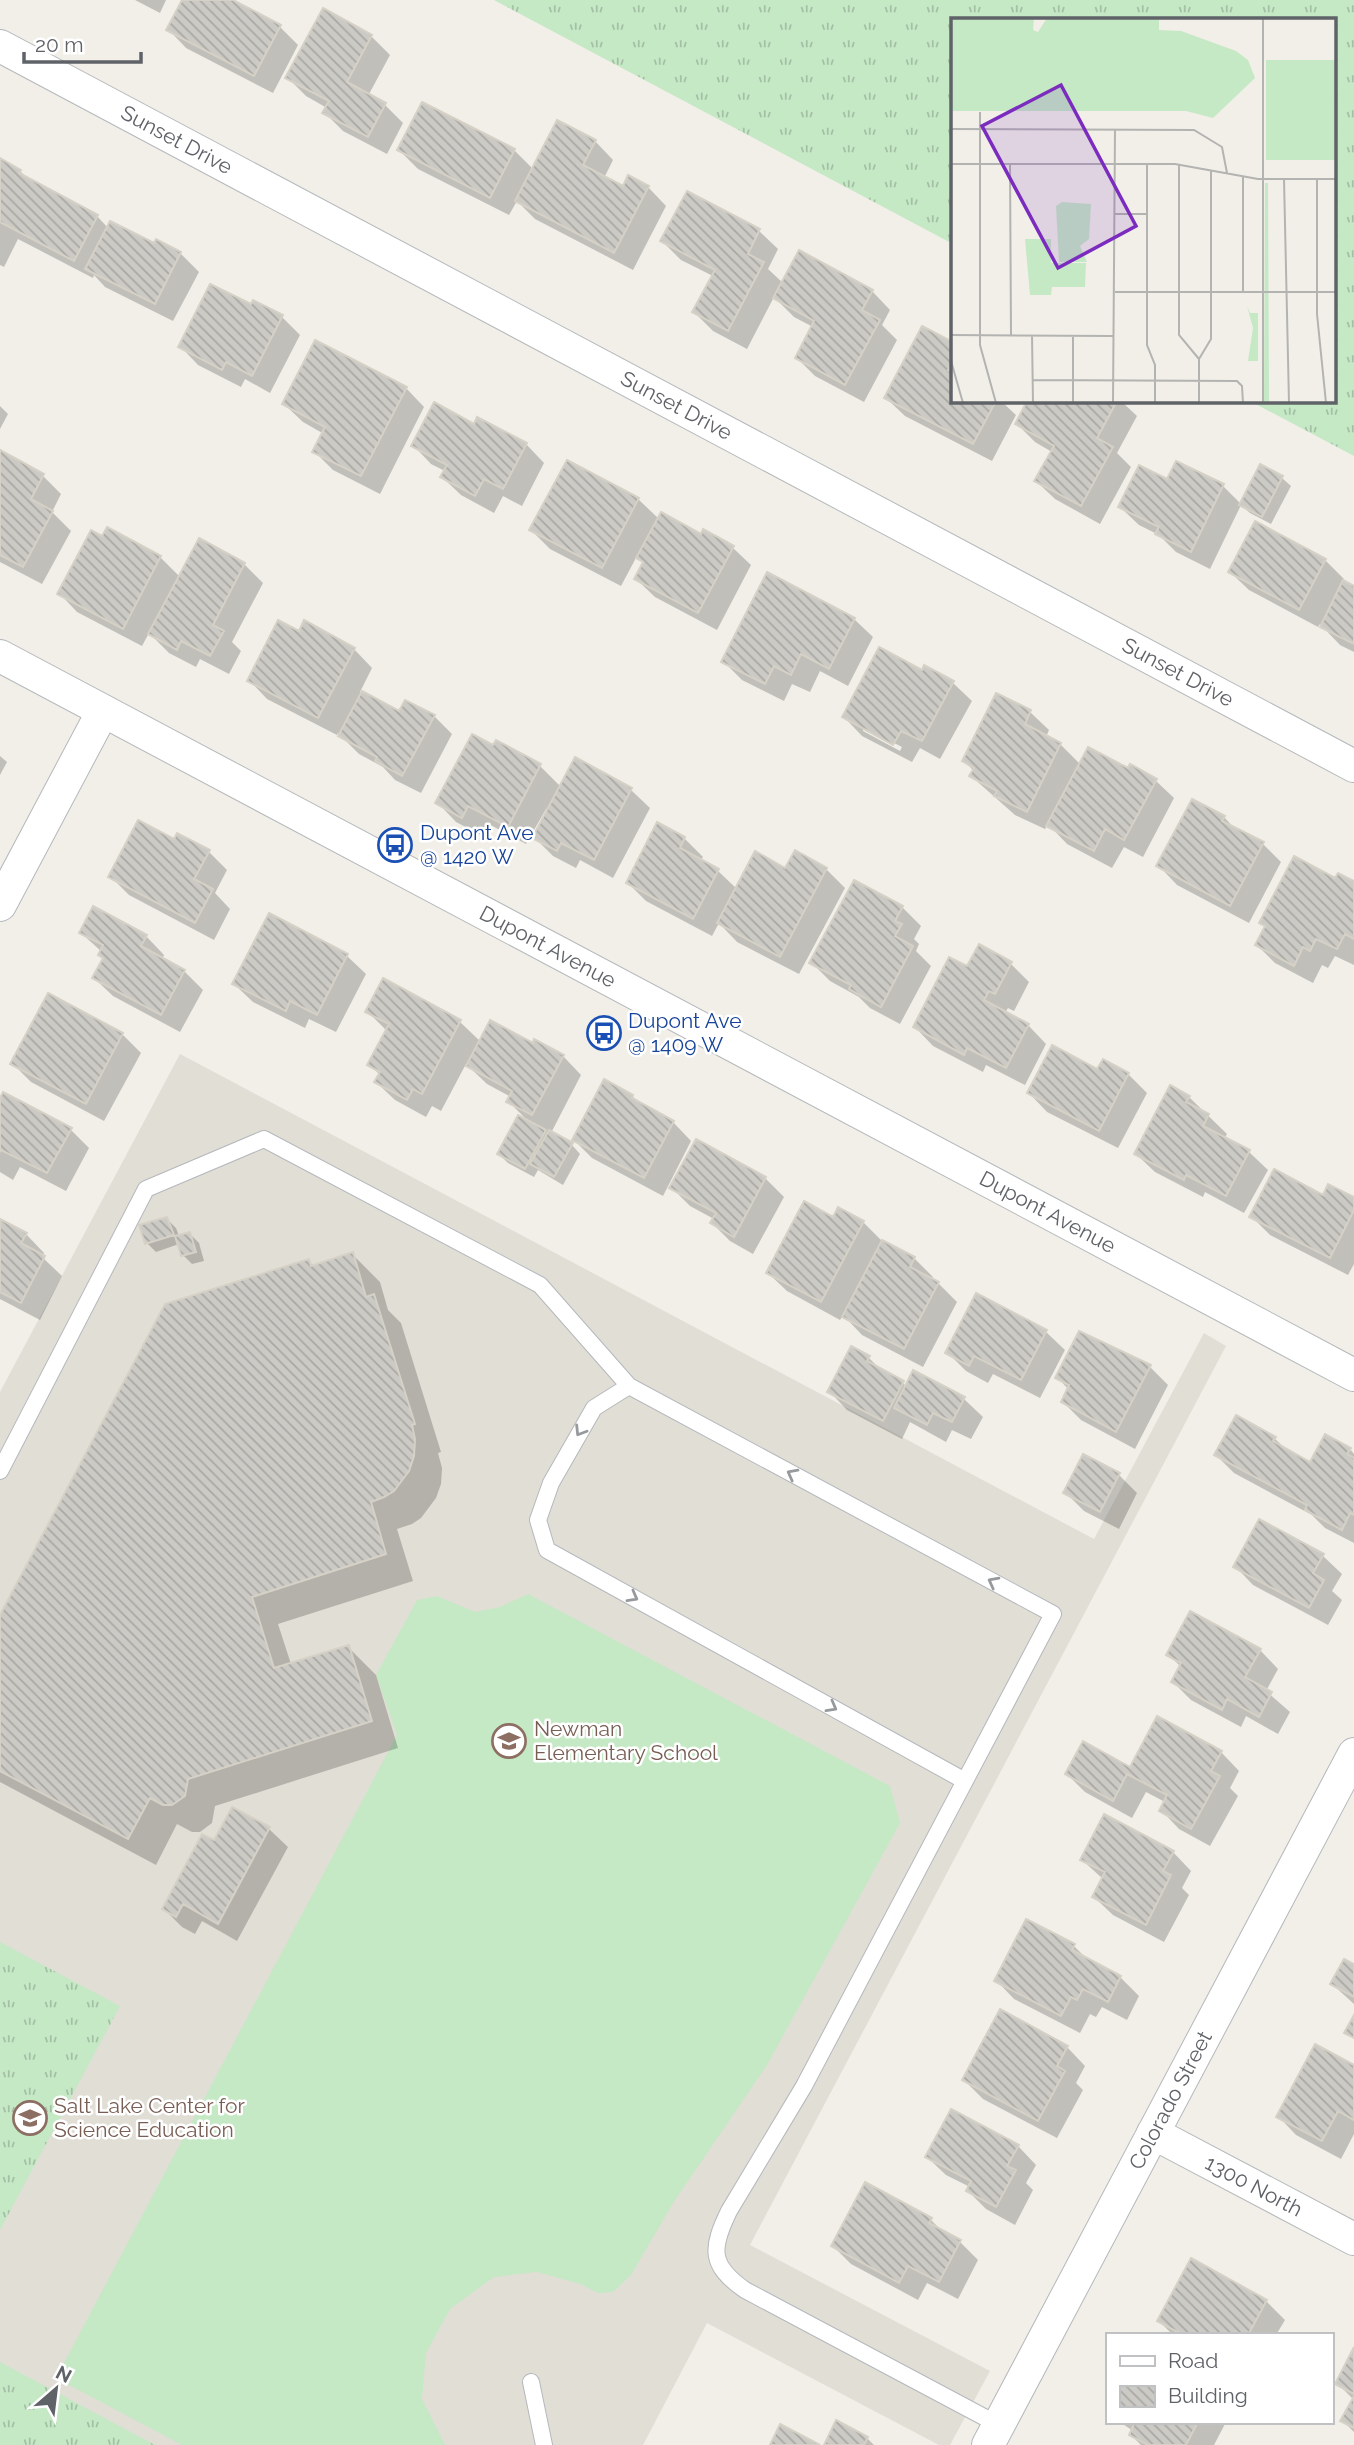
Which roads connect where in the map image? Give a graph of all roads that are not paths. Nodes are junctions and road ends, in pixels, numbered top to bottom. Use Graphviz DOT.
graph roads {
  1 [pos="0,46"];
  2 [pos="0,656"];
  3 [pos="103,711"];
  4 [pos="1354,766"];
  5 [pos="0,905"];
  6 [pos="1354,1375"];
  7 [pos="629,1386"];
  8 [pos="0,1471"];
  9 [pos="1354,1754"];
  10 [pos="965,1781"];
  11 [pos="1153,2133"];
  12 [pos="1354,2238"];
  13 [pos="531,2382"];
  14 [pos="994,2435"];
  15 [pos="544,2445"];
  1 -- 4 [label="street, Sunset Drive"];
  2 -- 3 [label="street, Dupont Avenue"];
  3 -- 5 [label="street"];
  3 -- 6 [label="street, Dupont Avenue"];
  7 -- 8 [label="lane"];
  10 -- 7 [label="lane, one-way"];
  7 -- 10 [label="lane, one-way"];
  9 -- 11 [label="street, Colorado Street"];
  10 -- 14 [label="lane"];
  11 -- 12 [label="street, 1300 North"];
  11 -- 14 [label="street, Colorado Street"];
  13 -- 15 [label="lane"];
}
